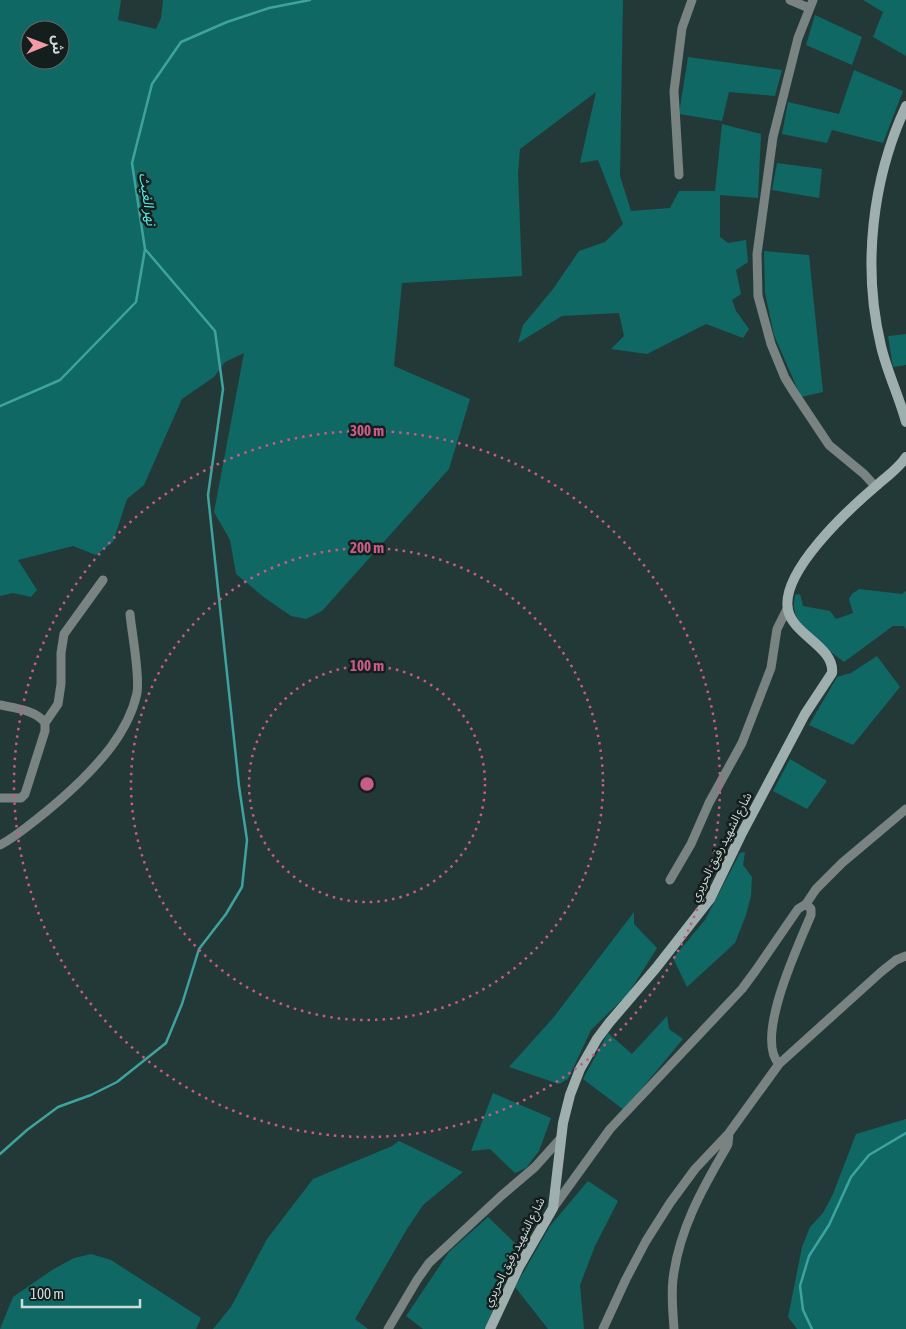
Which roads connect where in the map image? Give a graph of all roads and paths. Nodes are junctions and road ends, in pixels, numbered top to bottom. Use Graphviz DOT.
graph roads {
  1 [pos="692,0"];
  2 [pos="790,0"];
  3 [pos="811,4"];
  4 [pos="906,106"];
  5 [pos="680,176"];
  6 [pos="905,418"];
  7 [pos="906,457"];
  8 [pos="875,486"];
  9 [pos="103,580"];
  10 [pos="788,606"];
  11 [pos="130,614"];
  12 [pos="0,705"];
  13 [pos="45,723"];
  14 [pos="0,798"];
  15 [pos="906,809"];
  16 [pos="0,845"];
  17 [pos="670,880"];
  18 [pos="806,904"];
  19 [pos="906,956"];
  20 [pos="779,1064"];
  21 [pos="729,1133"];
  22 [pos="560,1139"];
  23 [pos="553,1208"];
  24 [pos="388,1329"];
  25 [pos="490,1329"];
  26 [pos="603,1329"];
  27 [pos="674,1329"];
  1 -- 5 [label="street"];
  2 -- 3 [label="street"];
  3 -- 8 [label="street"];
  4 -- 6 [label="street"];
  7 -- 8 [label="street"];
  8 -- 10 [label="street"];
  9 -- 13 [label="street"];
  10 -- 17 [label="street"];
  10 -- 22 [label="street, شارع الشهيد رفيق الحريري"];
  11 -- 16 [label="street"];
  12 -- 13 [label="street"];
  13 -- 14 [label="street"];
  15 -- 18 [label="street"];
  18 -- 20 [label="street"];
  18 -- 23 [label="street"];
  19 -- 20 [label="street"];
  20 -- 21 [label="street"];
  21 -- 26 [label="street"];
  21 -- 27 [label="street"];
  22 -- 23 [label="street, شارع الشهيد رفيق الحريري"];
  22 -- 24 [label="street"];
  23 -- 25 [label="street, شارع الشهيد رفيق الحريري"];
}
